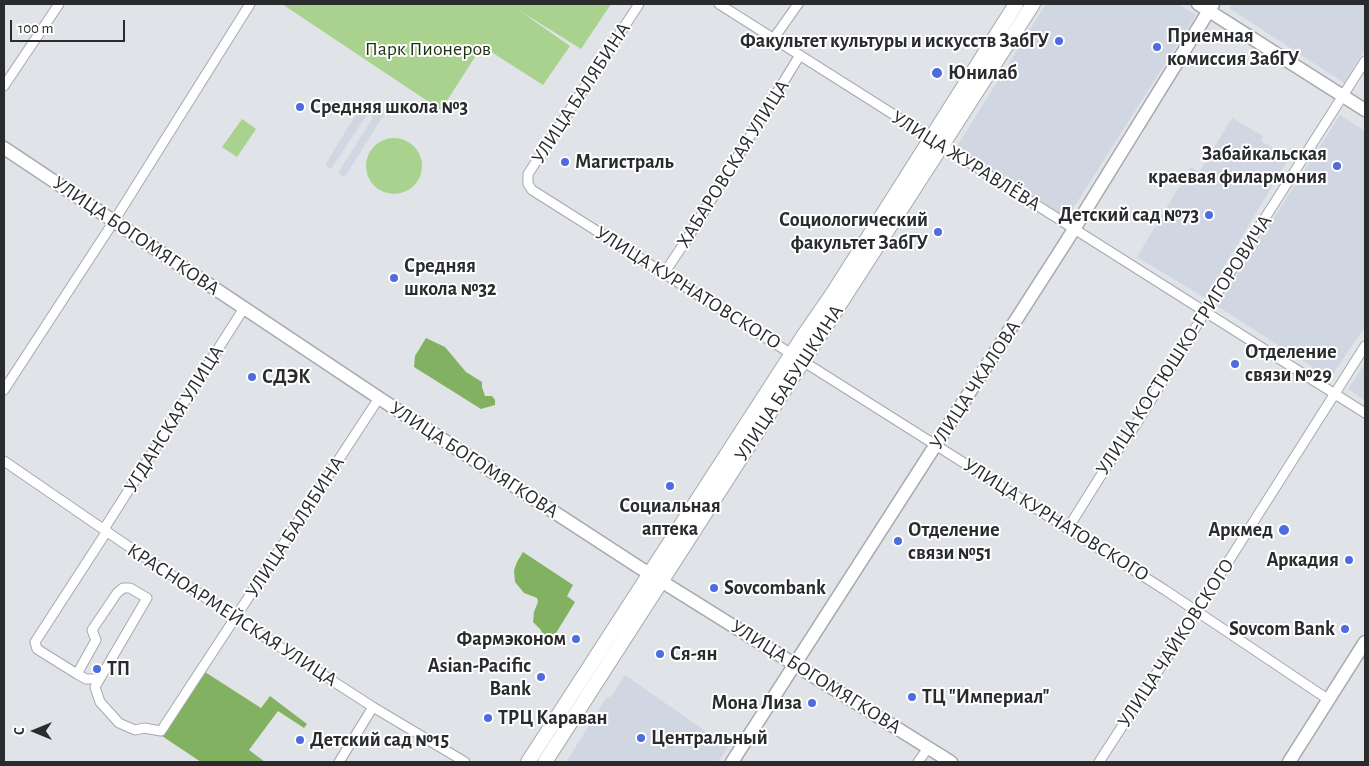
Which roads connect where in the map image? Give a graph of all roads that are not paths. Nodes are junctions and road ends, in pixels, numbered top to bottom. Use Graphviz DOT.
graph roads {
  1 [pos="59,4"];
  2 [pos="248,4"];
  3 [pos="639,4"];
  4 [pos="719,4"];
  5 [pos="798,4"];
  6 [pos="1016,4"];
  7 [pos="1033,4"];
  8 [pos="1198,4"];
  9 [pos="1211,7"];
  10 [pos="774,38"];
  11 [pos="800,55"];
  12 [pos="1365,61"];
  13 [pos="4,86"];
  14 [pos="1343,96"];
  15 [pos="1365,110"];
  16 [pos="936,142"];
  17 [pos="4,148"];
  18 [pos="528,184"];
  19 [pos="114,221"];
  20 [pos="1074,229"];
  21 [pos="665,272"];
  22 [pos="244,308"];
  23 [pos="1205,312"];
  24 [pos="1365,346"];
  25 [pos="798,358"];
  26 [pos="4,390"];
  27 [pos="1335,394"];
  28 [pos="379,398"];
  29 [pos="1365,413"];
  30 [pos="937,445"];
  31 [pos="4,461"];
  32 [pos="1068,528"];
  33 [pos="105,530"];
  34 [pos="655,577"];
  35 [pos="1197,611"];
  36 [pos="236,618"];
  37 [pos="1365,642"];
  38 [pos="796,664"];
  39 [pos="77,674"];
  40 [pos="99,679"];
  41 [pos="1329,700"];
  42 [pos="373,707"];
  43 [pos="928,748"];
  44 [pos="339,762"];
  45 [pos="465,762"];
  46 [pos="528,762"];
  47 [pos="545,762"];
  48 [pos="732,762"];
  49 [pos="918,762"];
  50 [pos="951,762"];
  51 [pos="1099,762"];
  52 [pos="1288,762"];
  1 -- 13 [label="street"];
  2 -- 19 [label="street"];
  3 -- 18 [label="street, УЛИЦА БАЛЯБИНА"];
  4 -- 10 [label="street, УЛИЦА ЖУРАВЛЁВА"];
  5 -- 10 [label="street"];
  6 -- 16 [label="main road, УЛИЦА БАБУШКИНА"];
  7 -- 16 [label="main road, УЛИЦА БАБУШКИНА"];
  8 -- 9 [label="main road"];
  9 -- 14 [label="main road"];
  9 -- 20 [label="main road, УЛИЦА ЧКАЛОВА"];
  10 -- 11 [label="street, УЛИЦА ЖУРАВЛЁВА"];
  11 -- 16 [label="street, УЛИЦА ЖУРАВЛЁВА"];
  11 -- 21 [label="street, ХАБАРОВСКАЯ УЛИЦА"];
  12 -- 14 [label="street, УЛИЦА КОСТЮШКО-ГРИГОРОВИЧА"];
  14 -- 15 [label="main road"];
  14 -- 23 [label="street, УЛИЦА КОСТЮШКО-ГРИГОРОВИЧА"];
  16 -- 20 [label="street, УЛИЦА ЖУРАВЛЁВА"];
  16 -- 25 [label="main road, УЛИЦА БАБУШКИНА"];
  17 -- 19 [label="main road, УЛИЦА БОГОМЯГКОВА"];
  18 -- 21 [label="street, УЛИЦА КУРНАТОВСКОГО"];
  19 -- 22 [label="main road, УЛИЦА БОГОМЯГКОВА"];
  19 -- 26 [label="street"];
  20 -- 23 [label="street, УЛИЦА ЖУРАВЛЁВА"];
  20 -- 30 [label="main road, УЛИЦА ЧКАЛОВА"];
  21 -- 25 [label="street, УЛИЦА КУРНАТОВСКОГО"];
  22 -- 28 [label="main road, УЛИЦА БОГОМЯГКОВА"];
  22 -- 33 [label="street, УГДАНСКАЯ УЛИЦА"];
  23 -- 27 [label="street, УЛИЦА ЖУРАВЛЁВА"];
  23 -- 32 [label="street, УЛИЦА КОСТЮШКО-ГРИГОРОВИЧА"];
  24 -- 27 [label="street, УЛИЦА ЧАЙКОВСКОГО"];
  25 -- 30 [label="street, УЛИЦА КУРНАТОВСКОГО"];
  25 -- 34 [label="main road, УЛИЦА БАБУШКИНА"];
  27 -- 29 [label="street, УЛИЦА ЖУРАВЛЁВА"];
  27 -- 35 [label="street, УЛИЦА ЧАЙКОВСКОГО"];
  28 -- 34 [label="main road, УЛИЦА БОГОМЯГКОВА"];
  28 -- 36 [label="street, УЛИЦА БАЛЯБИНА"];
  30 -- 32 [label="street, УЛИЦА КУРНАТОВСКОГО"];
  30 -- 38 [label="main road, УЛИЦА ЧКАЛОВА"];
  31 -- 33 [label="street, КРАСНОАРМЕЙСКАЯ УЛИЦА"];
  32 -- 35 [label="street, УЛИЦА КУРНАТОВСКОГО"];
  33 -- 36 [label="street, КРАСНОАРМЕЙСКАЯ УЛИЦА"];
  33 -- 39 [label="street, УГДАНСКАЯ УЛИЦА"];
  34 -- 38 [label="main road, УЛИЦА БОГОМЯГКОВА"];
  34 -- 46 [label="main road, УЛИЦА БАБУШКИНА"];
  34 -- 47 [label="main road, УЛИЦА БАБУШКИНА"];
  35 -- 41 [label="street, УЛИЦА КУРНАТОВСКОГО"];
  35 -- 51 [label="street, УЛИЦА ЧАЙКОВСКОГО"];
  36 -- 40 [label="street, УЛИЦА БАЛЯБИНА"];
  36 -- 42 [label="street, КРАСНОАРМЕЙСКАЯ УЛИЦА"];
  37 -- 41 [label="main road"];
  38 -- 43 [label="main road, УЛИЦА БОГОМЯГКОВА"];
  38 -- 48 [label="main road, УЛИЦА ЧКАЛОВА"];
  39 -- 40 [label="street, УГДАНСКАЯ УЛИЦА"];
  39 -- 40 [label="street"];
  41 -- 52 [label="main road"];
  42 -- 44 [label="street"];
  42 -- 45 [label="street, КРАСНОАРМЕЙСКАЯ УЛИЦА"];
  43 -- 49 [label="street"];
  43 -- 50 [label="main road, УЛИЦА БОГОМЯГКОВА"];
}
